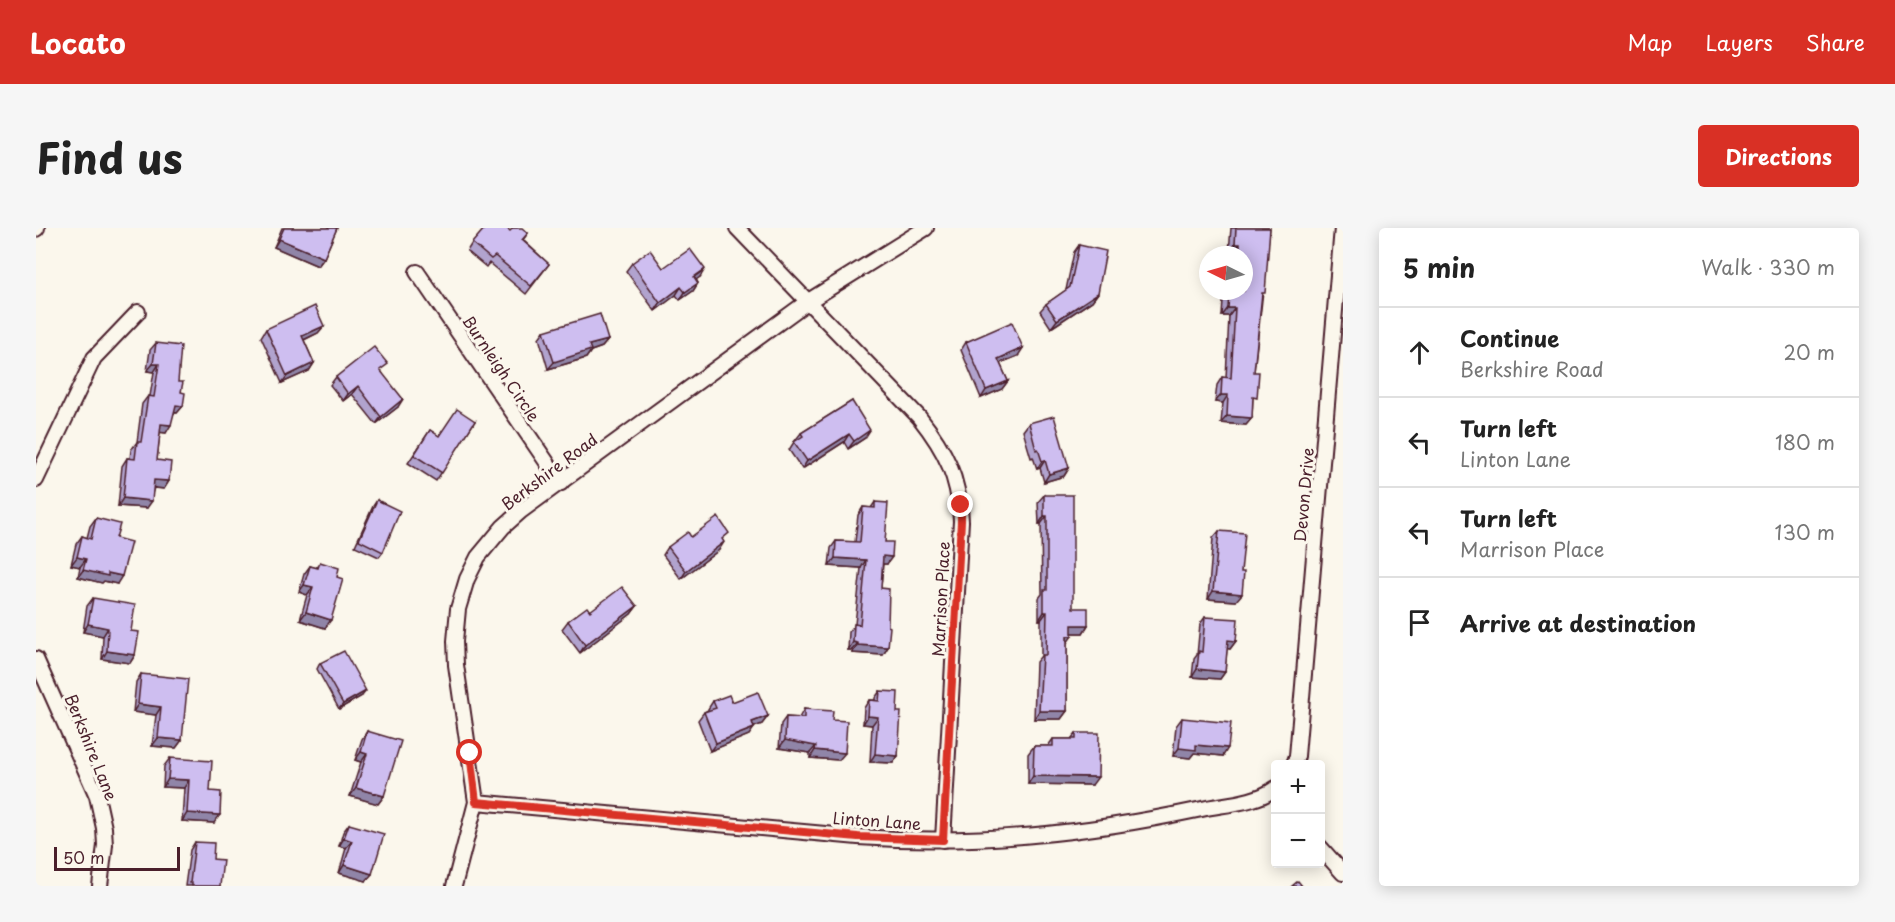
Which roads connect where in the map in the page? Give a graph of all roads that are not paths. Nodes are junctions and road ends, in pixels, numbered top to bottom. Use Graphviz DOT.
graph roads {
  1 [pos="736,228"];
  2 [pos="926,228"];
  3 [pos="1342,228"];
  4 [pos="417,272"];
  5 [pos="807,303"];
  6 [pos="138,312"];
  7 [pos="36,480"];
  8 [pos="561,483"];
  9 [pos="36,659"];
  10 [pos="1296,760"];
  11 [pos="1271,792"];
  12 [pos="476,802"];
  13 [pos="943,840"];
  14 [pos="1325,853"];
  15 [pos="1343,873"];
  16 [pos="100,886"];
  17 [pos="454,886"];
  1 -- 5 [label="street, Marrison Place"];
  2 -- 5 [label="street, Berkshire Road"];
  3 -- 10 [label="street, Devon Drive"];
  4 -- 8 [label="street, Burnleigh Circle"];
  5 -- 8 [label="street, Berkshire Road"];
  5 -- 13 [label="street, Marrison Place"];
  6 -- 7 [label="street"];
  8 -- 12 [label="street, Berkshire Road"];
  9 -- 16 [label="street, Berkshire Lane"];
  11 -- 13 [label="street, Linton Lane"];
  12 -- 13 [label="street, Linton Lane"];
  12 -- 17 [label="street, Berkshire Road"];
  14 -- 15 [label="street"];
}
